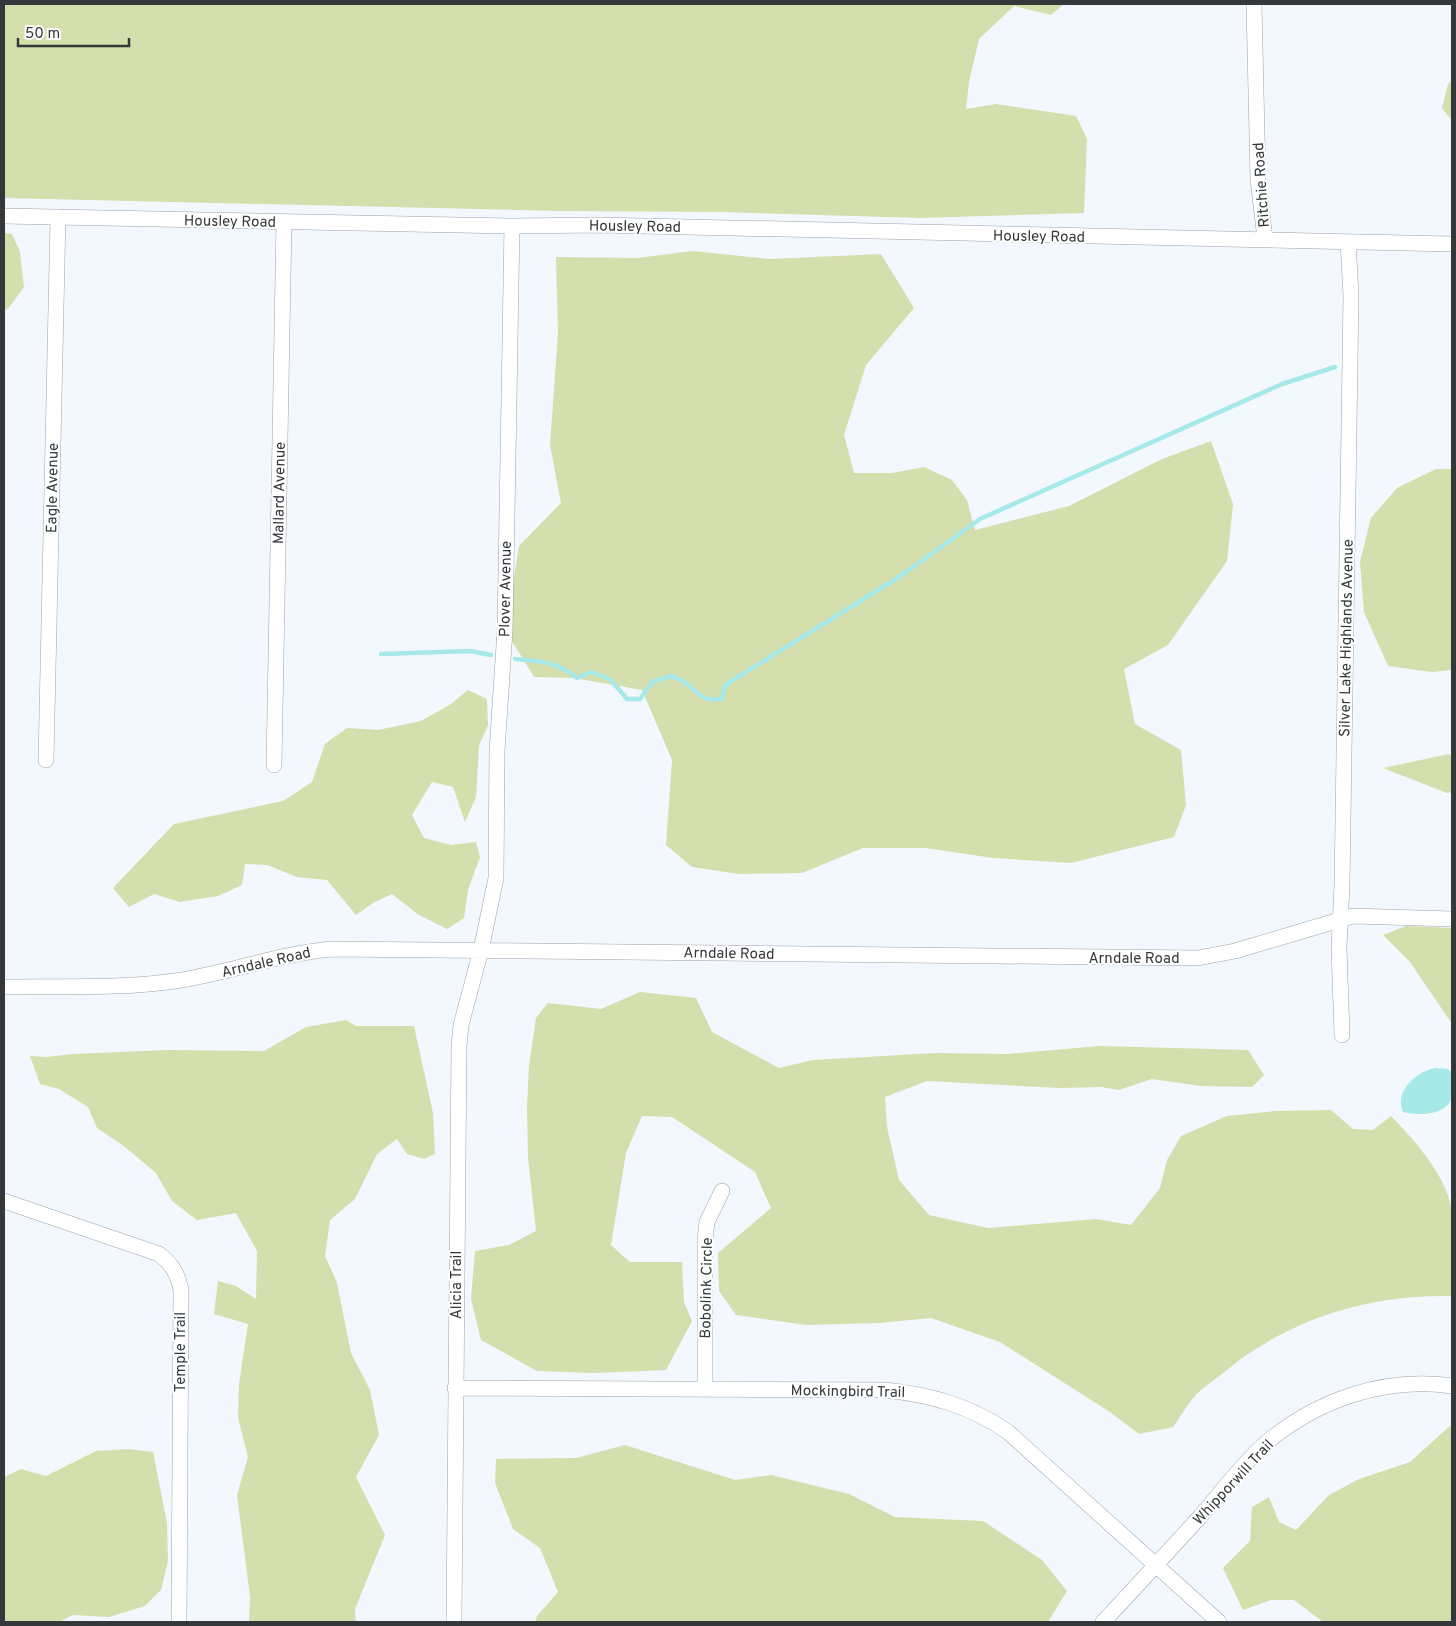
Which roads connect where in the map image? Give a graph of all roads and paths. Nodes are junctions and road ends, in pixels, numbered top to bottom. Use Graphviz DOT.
graph roads {
  1 [pos="1254,4"];
  2 [pos="4,216"];
  3 [pos="58,217"];
  4 [pos="284,222"];
  5 [pos="512,226"];
  6 [pos="1265,239"];
  7 [pos="1348,242"];
  8 [pos="1452,244"];
  9 [pos="46,760"];
  10 [pos="274,765"];
  11 [pos="1340,918"];
  12 [pos="1452,919"];
  13 [pos="481,950"];
  14 [pos="4,987"];
  15 [pos="1342,1035"];
  16 [pos="722,1191"];
  17 [pos="4,1201"];
  18 [pos="1452,1386"];
  19 [pos="455,1388"];
  20 [pos="705,1390"];
  21 [pos="1156,1566"];
  22 [pos="179,1622"];
  23 [pos="454,1622"];
  24 [pos="1103,1622"];
  25 [pos="1220,1622"];
  1 -- 6 [label="street, Ritchie Road"];
  2 -- 3 [label="street, Housley Road"];
  3 -- 4 [label="street, Housley Road"];
  3 -- 9 [label="street, Eagle Avenue"];
  4 -- 5 [label="street, Housley Road"];
  4 -- 10 [label="street, Mallard Avenue"];
  5 -- 6 [label="street, Housley Road"];
  5 -- 13 [label="street, Plover Avenue"];
  6 -- 7 [label="street, Ritchie Road"];
  7 -- 8 [label="street, Ritchie Road"];
  7 -- 11 [label="street, Silver Lake Highlands Avenue"];
  11 -- 12 [label="street, Arndale Road"];
  11 -- 13 [label="street, Arndale Road"];
  11 -- 15 [label="street, Silver Lake Highlands Avenue"];
  13 -- 14 [label="street, Arndale Road"];
  13 -- 19 [label="street, Alicia Trail"];
  16 -- 20 [label="street, Bobolink Circle"];
  17 -- 22 [label="street, Temple Trail"];
  18 -- 21 [label="street, Whipporwill Trail"];
  19 -- 20 [label="street, Mockingbird Trail"];
  19 -- 23 [label="street, Alicia Trail"];
  20 -- 21 [label="street, Mockingbird Trail"];
  21 -- 24 [label="street, Whipporwill Trail"];
  21 -- 25 [label="street, Mockingbird Trail"];
}
